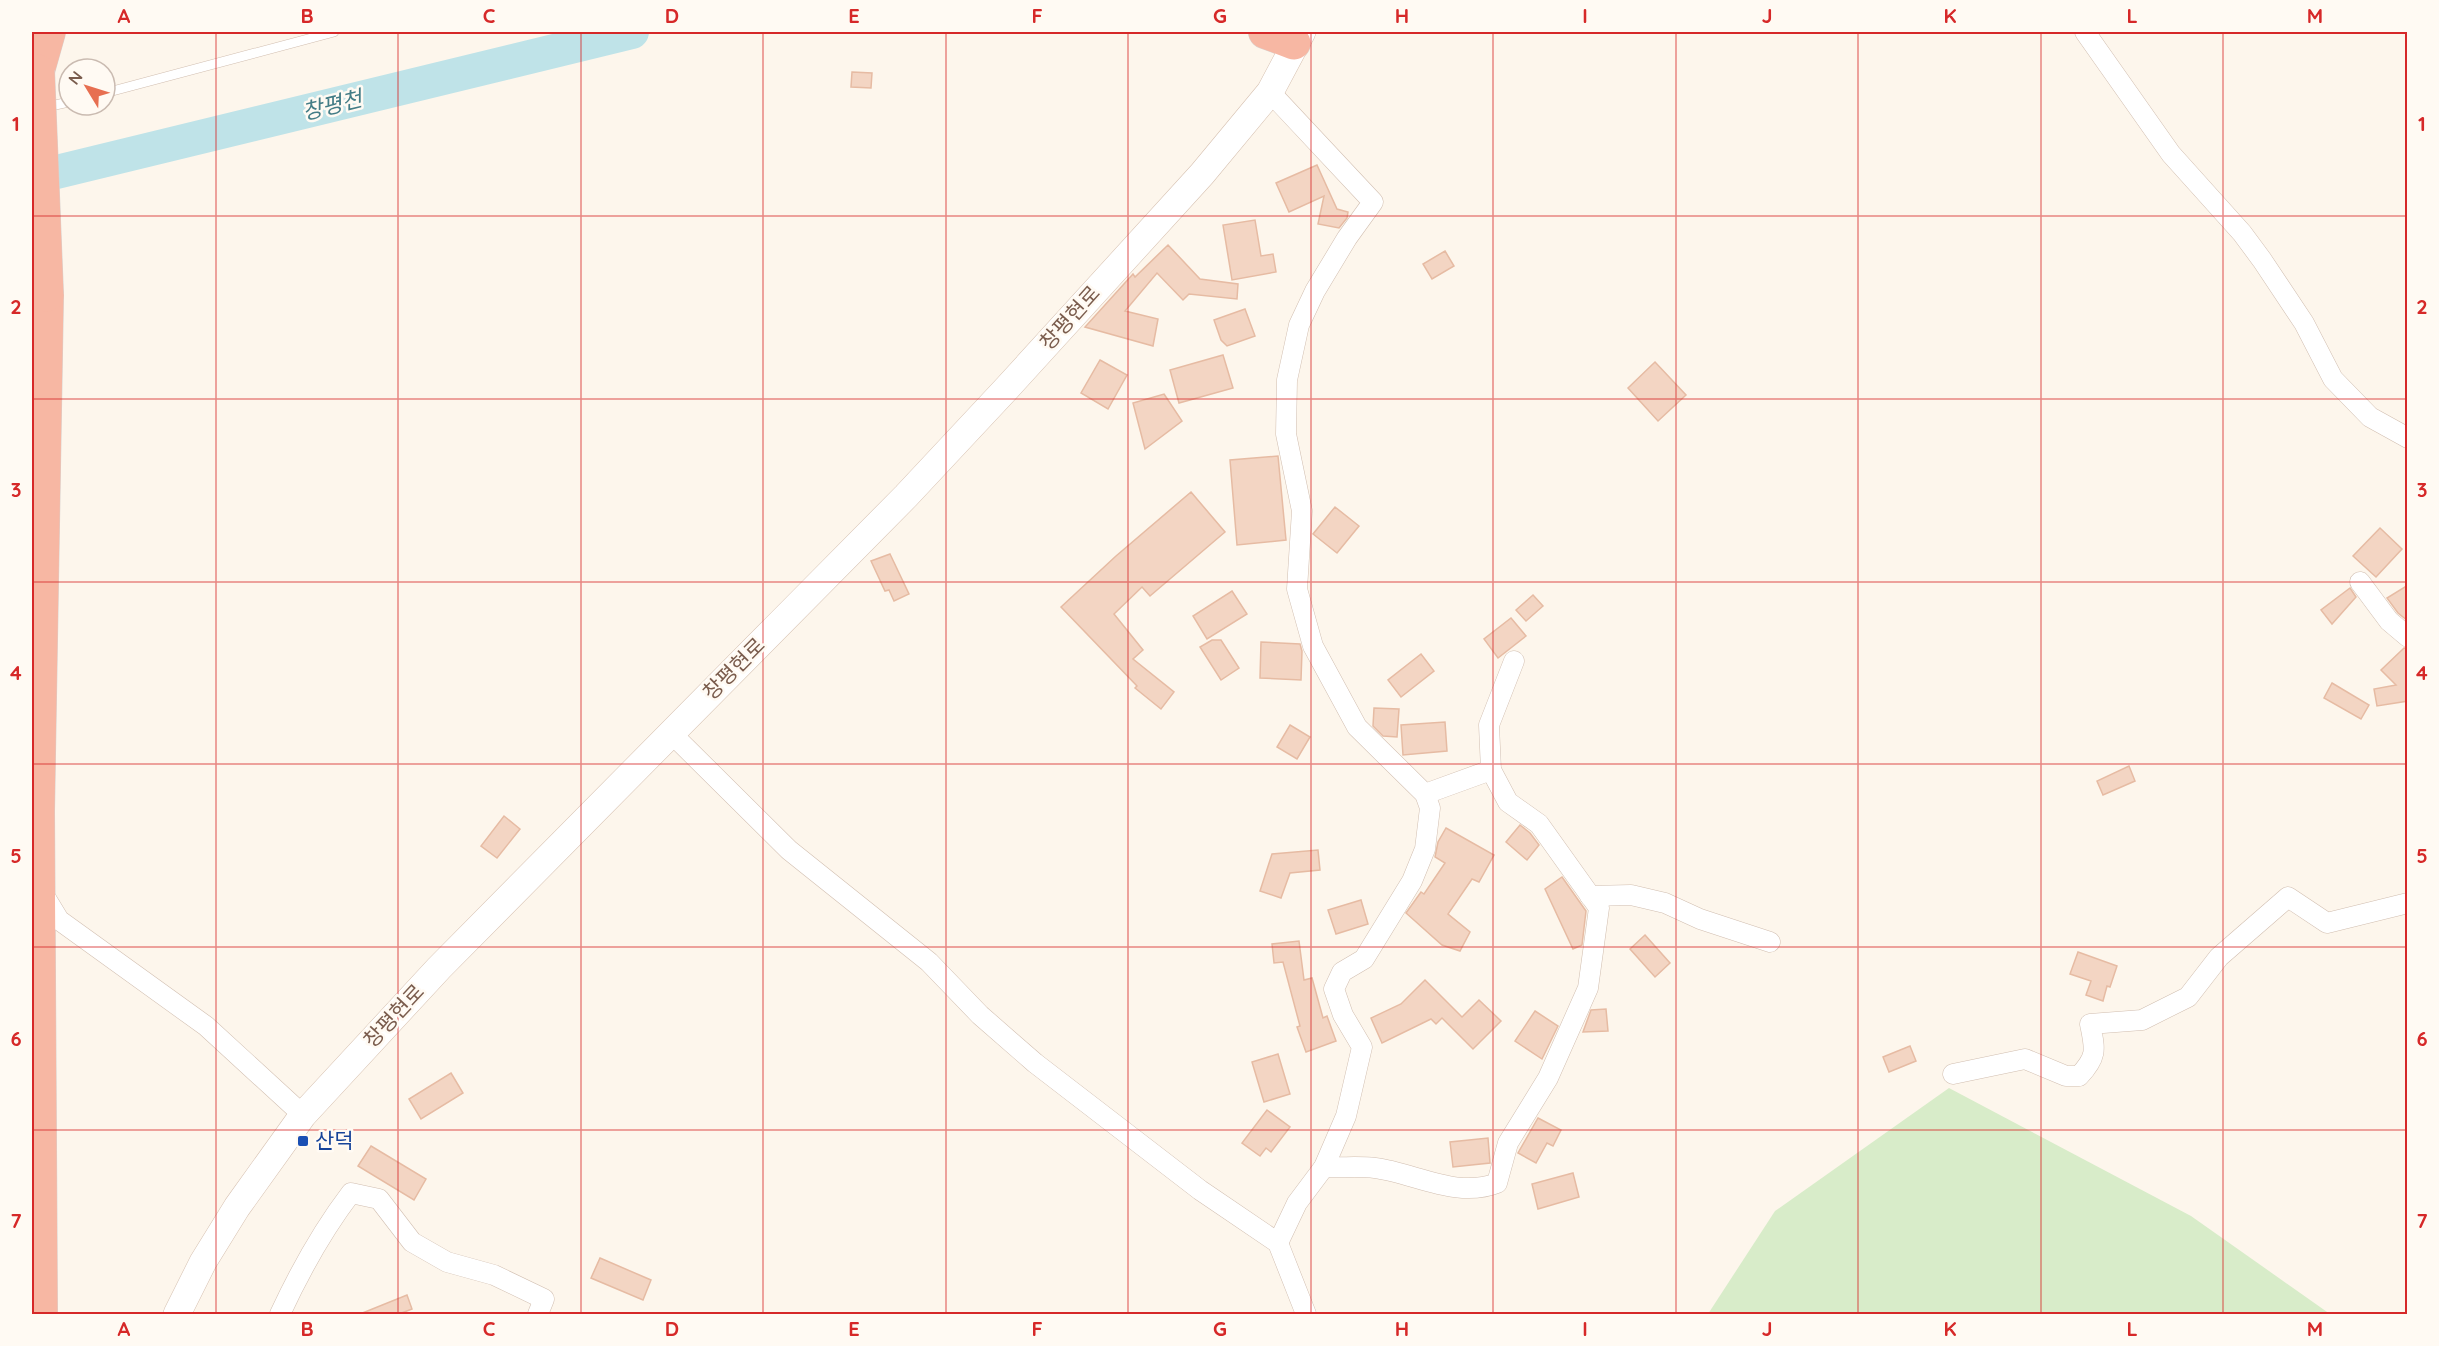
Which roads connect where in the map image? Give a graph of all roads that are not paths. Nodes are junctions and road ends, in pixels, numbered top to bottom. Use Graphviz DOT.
graph roads {
  1 [pos="37,32"];
  2 [pos="49,32"];
  3 [pos="334,32"];
  4 [pos="2085,32"];
  5 [pos="1287,35"];
  6 [pos="38,71"];
  7 [pos="117,90"];
  8 [pos="1270,92"];
  9 [pos="57,105"];
  10 [pos="32,110"];
  11 [pos="2408,438"];
  12 [pos="2360,582"];
  13 [pos="2408,637"];
  14 [pos="1514,661"];
  15 [pos="671,733"];
  16 [pos="1491,770"];
  17 [pos="1425,794"];
  18 [pos="1590,896"];
  19 [pos="45,897"];
  20 [pos="2408,903"];
  21 [pos="1770,942"];
  22 [pos="1953,1074"];
  23 [pos="303,1115"];
  24 [pos="1324,1167"];
  25 [pos="1278,1243"];
  26 [pos="41,1314"];
  27 [pos="177,1314"];
  28 [pos="280,1314"];
  29 [pos="538,1314"];
  30 [pos="1306,1314"];
  1 -- 6 [label="highway"];
  2 -- 6 [label="highway"];
  3 -- 7 [label="lane"];
  4 -- 11 [label="street"];
  5 -- 8 [label="main road, 창평현로"];
  6 -- 26 [label="highway, bridge"];
  8 -- 15 [label="main road, 창평현로"];
  8 -- 17 [label="street"];
  9 -- 10 [label="lane"];
  12 -- 13 [label="street"];
  14 -- 16 [label="street"];
  15 -- 23 [label="main road, 창평현로"];
  15 -- 25 [label="street"];
  16 -- 17 [label="street"];
  16 -- 18 [label="street"];
  17 -- 24 [label="street"];
  18 -- 21 [label="street"];
  18 -- 24 [label="street"];
  19 -- 23 [label="street"];
  20 -- 22 [label="street"];
  23 -- 27 [label="main road, 창평현로"];
  24 -- 25 [label="street"];
  25 -- 30 [label="street"];
  28 -- 29 [label="street"];
}
